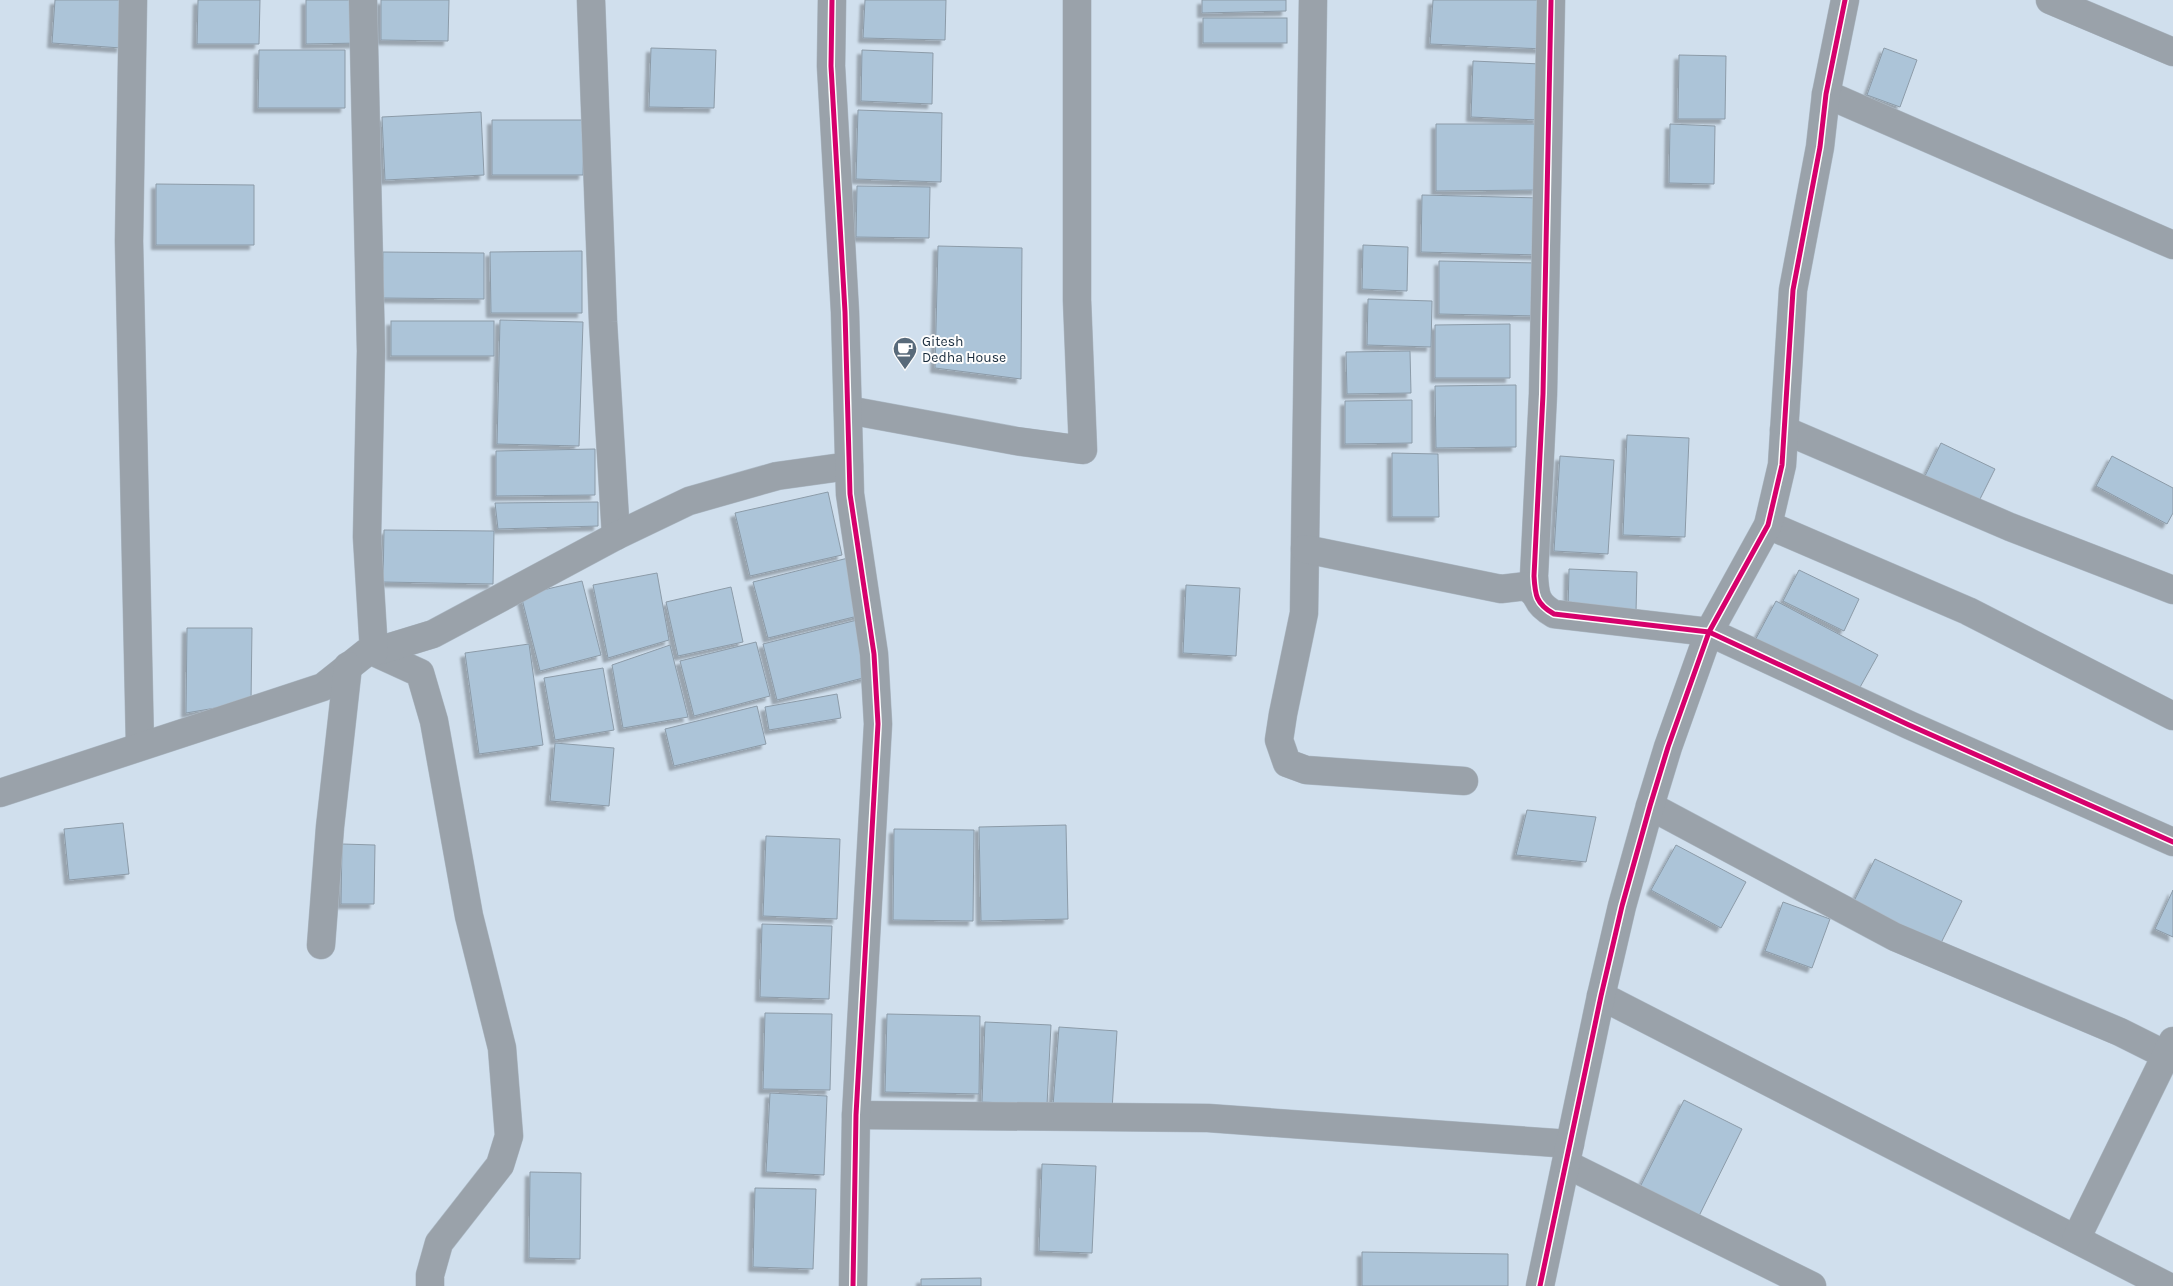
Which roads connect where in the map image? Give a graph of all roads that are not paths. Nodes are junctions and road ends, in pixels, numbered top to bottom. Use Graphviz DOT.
graph roads {
  1 [pos="133,0"];
  2 [pos="362,0"];
  3 [pos="591,0"];
  4 [pos="832,0"];
  5 [pos="1077,0"];
  6 [pos="1313,0"];
  7 [pos="1551,0"];
  8 [pos="1845,0"];
  9 [pos="2050,0"];
  10 [pos="2173,52"];
  11 [pos="1826,94"];
  12 [pos="2173,245"];
  13 [pos="848,410"];
  14 [pos="1784,430"];
  15 [pos="849,466"];
  16 [pos="1768,525"];
  17 [pos="616,536"];
  18 [pos="1305,549"];
  19 [pos="2173,590"];
  20 [pos="1535,594"];
  21 [pos="1709,632"];
  22 [pos="374,652"];
  23 [pos="348,666"];
  24 [pos="2173,716"];
  25 [pos="140,746"];
  26 [pos="1464,781"];
  27 [pos="0,793"];
  28 [pos="1650,806"];
  29 [pos="2173,842"];
  30 [pos="321,945"];
  31 [pos="1601,996"];
  32 [pos="2170,1048"];
  33 [pos="856,1114"];
  34 [pos="1568,1154"];
  35 [pos="2076,1239"];
  36 [pos="430,1286"];
  37 [pos="853,1286"];
  38 [pos="1540,1286"];
  39 [pos="1812,1286"];
  40 [pos="2167,1286"];
  1 -- 25 [label="street"];
  2 -- 22 [label="street"];
  3 -- 17 [label="street"];
  4 -- 13 [label="street"];
  5 -- 13 [label="street"];
  6 -- 18 [label="street"];
  7 -- 20 [label="street"];
  8 -- 11 [label="street"];
  9 -- 10 [label="street"];
  11 -- 12 [label="street"];
  11 -- 14 [label="street"];
  13 -- 15 [label="street"];
  14 -- 16 [label="street"];
  14 -- 19 [label="street"];
  15 -- 17 [label="street"];
  15 -- 33 [label="street"];
  16 -- 21 [label="street"];
  16 -- 24 [label="street"];
  17 -- 22 [label="street"];
  18 -- 20 [label="street"];
  18 -- 26 [label="street"];
  20 -- 21 [label="street"];
  21 -- 28 [label="street"];
  21 -- 29 [label="street"];
  22 -- 23 [label="street"];
  22 -- 36 [label="street"];
  23 -- 25 [label="street"];
  23 -- 30 [label="street"];
  25 -- 27 [label="street"];
  28 -- 31 [label="street"];
  28 -- 32 [label="street"];
  31 -- 34 [label="street"];
  31 -- 35 [label="street"];
  32 -- 35 [label="street"];
  33 -- 34 [label="street"];
  33 -- 37 [label="street"];
  34 -- 38 [label="street"];
  34 -- 39 [label="street"];
  35 -- 40 [label="street"];
}
